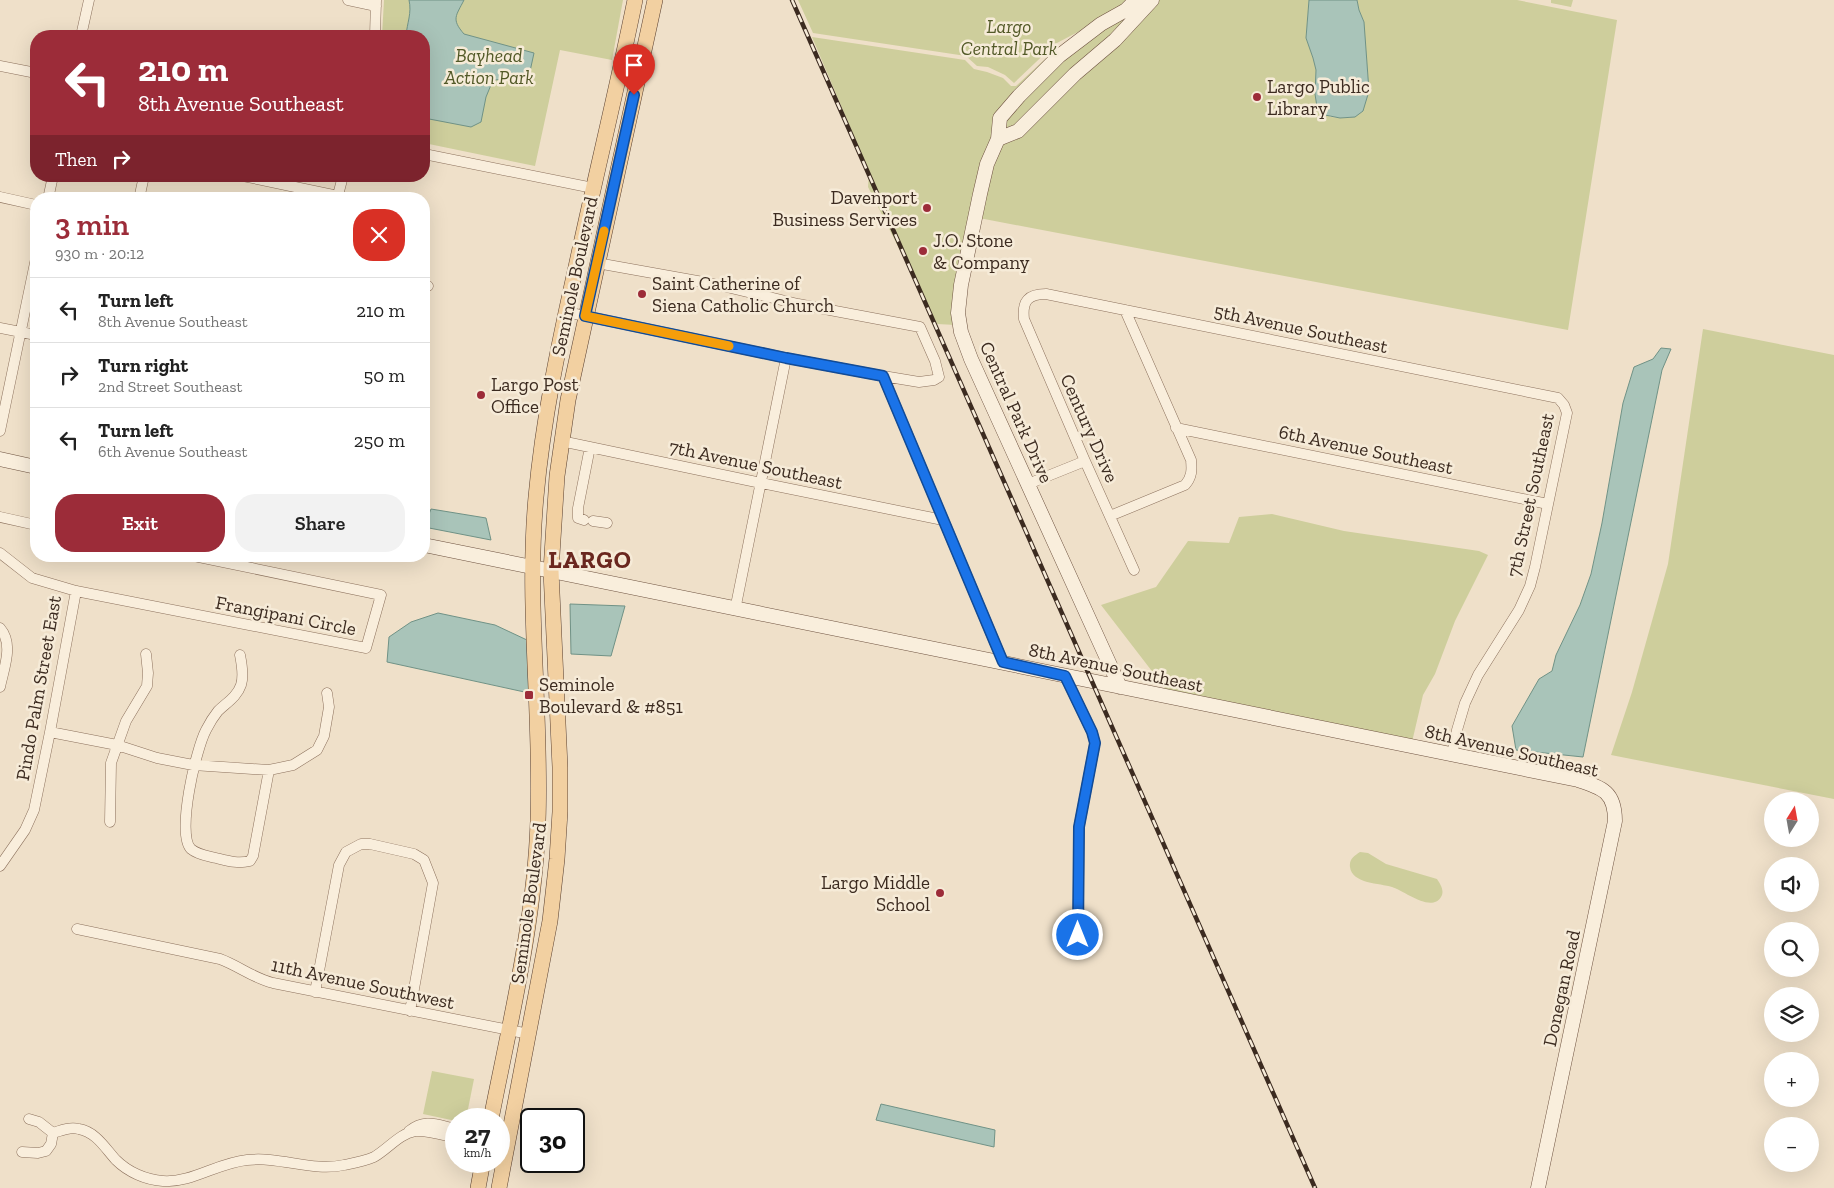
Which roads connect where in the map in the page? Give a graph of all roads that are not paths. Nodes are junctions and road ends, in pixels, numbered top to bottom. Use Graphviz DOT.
graph roads {
  1 [pos="88,0"];
  2 [pos="348,0"];
  3 [pos="635,0"];
  4 [pos="655,0"];
  5 [pos="1136,0"];
  6 [pos="1152,0"];
  7 [pos="376,3"];
  8 [pos="82,30"];
  9 [pos="375,30"];
  10 [pos="628,36"];
  11 [pos="646,40"];
  12 [pos="0,66"];
  13 [pos="30,72"];
  14 [pos="998,139"];
  15 [pos="430,155"];
  16 [pos="270,182"];
  17 [pos="593,188"];
  18 [pos="315,192"];
  19 [pos="612,194"];
  20 [pos="0,197"];
  21 [pos="30,204"];
  22 [pos="597,264"];
  23 [pos="30,288"];
  24 [pos="1028,298"];
  25 [pos="1125,310"];
  26 [pos="566,312"];
  27 [pos="585,316"];
  28 [pos="0,328"];
  29 [pos="21,332"];
  30 [pos="30,334"];
  31 [pos="786,358"];
  32 [pos="883,376"];
  33 [pos="1564,405"];
  34 [pos="1176,428"];
  35 [pos="0,431"];
  36 [pos="561,441"];
  37 [pos="590,447"];
  38 [pos="0,459"];
  39 [pos="1085,461"];
  40 [pos="30,466"];
  41 [pos="761,484"];
  42 [pos="1028,484"];
  43 [pos="1548,504"];
  44 [pos="1110,516"];
  45 [pos="0,517"];
  46 [pos="943,520"];
  47 [pos="607,523"];
  48 [pos="30,524"];
  49 [pos="430,546"];
  50 [pos="0,553"];
  51 [pos="223,562"];
  52 [pos="532,567"];
  53 [pos="1134,570"];
  54 [pos="551,571"];
  55 [pos="76,591"];
  56 [pos="735,610"];
  57 [pos="0,628"];
  58 [pos="146,654"];
  59 [pos="240,655"];
  60 [pos="1003,662"];
  61 [pos="1065,676"];
  62 [pos="0,687"];
  63 [pos="1120,687"];
  64 [pos="327,694"];
  65 [pos="50,732"];
  66 [pos="118,745"];
  67 [pos="1452,755"];
  68 [pos="193,765"];
  69 [pos="270,770"];
  70 [pos="1611,797"];
  71 [pos="110,822"];
  72 [pos="0,866"];
  73 [pos="77,929"];
  74 [pos="1078,935"];
  75 [pos="315,992"];
  76 [pos="410,1010"];
  77 [pos="508,1030"];
  78 [pos="529,1034"];
  79 [pos="493,1108"];
  80 [pos="510,1114"];
  81 [pos="29,1119"];
  82 [pos="445,1127"];
  83 [pos="53,1133"];
  84 [pos="406,1134"];
  85 [pos="445,1136"];
  86 [pos="22,1152"];
  87 [pos="481,1173"];
  88 [pos="500,1173"];
  89 [pos="478,1188"];
  90 [pos="498,1188"];
  91 [pos="1538,1188"];
  1 -- 8 [label="street"];
  2 -- 7 [label="street"];
  3 -- 10 [label="main road, Seminole Boulevard"];
  4 -- 11 [label="main road, Seminole Boulevard"];
  5 -- 14 [label="street, Central Park Drive"];
  6 -- 14 [label="street"];
  7 -- 9 [label="street"];
  10 -- 11 [label="main road"];
  10 -- 17 [label="main road, Seminole Boulevard"];
  11 -- 19 [label="main road, Seminole Boulevard"];
  12 -- 13 [label="street"];
  14 -- 42 [label="street, Central Park Drive"];
  15 -- 17 [label="street"];
  16 -- 18 [label="street"];
  17 -- 19 [label="main road"];
  17 -- 26 [label="main road, Seminole Boulevard"];
  19 -- 22 [label="main road, Seminole Boulevard"];
  20 -- 21 [label="street"];
  22 -- 27 [label="main road, Seminole Boulevard"];
  22 -- 32 [label="street"];
  23 -- 29 [label="street"];
  24 -- 25 [label="street, 5th Avenue Southeast"];
  24 -- 39 [label="street, Century Drive"];
  25 -- 33 [label="street, 5th Avenue Southeast"];
  25 -- 34 [label="street"];
  26 -- 27 [label="street"];
  26 -- 52 [label="main road, Seminole Boulevard"];
  27 -- 31 [label="street"];
  27 -- 36 [label="main road, Seminole Boulevard"];
  28 -- 29 [label="street"];
  29 -- 30 [label="street"];
  29 -- 35 [label="street"];
  31 -- 32 [label="street"];
  31 -- 41 [label="street"];
  32 -- 46 [label="street"];
  33 -- 43 [label="street, 7th Street Southeast"];
  34 -- 43 [label="street, 6th Avenue Southeast"];
  34 -- 44 [label="street"];
  36 -- 37 [label="street, 7th Avenue Southeast"];
  36 -- 54 [label="main road, Seminole Boulevard"];
  37 -- 41 [label="street, 7th Avenue Southeast"];
  37 -- 47 [label="street"];
  38 -- 40 [label="street"];
  39 -- 42 [label="street"];
  39 -- 44 [label="street, Century Drive"];
  41 -- 46 [label="street, 7th Avenue Southeast"];
  41 -- 56 [label="street"];
  42 -- 63 [label="street, Central Park Drive"];
  43 -- 67 [label="street, 7th Street Southeast"];
  44 -- 53 [label="street, Century Drive"];
  45 -- 48 [label="street"];
  46 -- 60 [label="street"];
  49 -- 52 [label="street, 8th Avenue Southeast"];
  50 -- 55 [label="street, Pindo Palm Street East"];
  51 -- 55 [label="street, Frangipani Circle"];
  52 -- 54 [label="street, 8th Avenue Southeast"];
  52 -- 77 [label="main road, Seminole Boulevard"];
  54 -- 56 [label="street, 8th Avenue Southeast"];
  54 -- 78 [label="main road, Seminole Boulevard"];
  55 -- 65 [label="street, Pindo Palm Street East"];
  56 -- 60 [label="street, 8th Avenue Southeast"];
  57 -- 62 [label="street"];
  58 -- 66 [label="street"];
  59 -- 68 [label="street"];
  60 -- 61 [label="street, 8th Avenue Southeast"];
  61 -- 63 [label="street, 8th Avenue Southeast"];
  61 -- 74 [label="street"];
  63 -- 67 [label="street, 8th Avenue Southeast"];
  64 -- 69 [label="street"];
  65 -- 66 [label="street"];
  65 -- 72 [label="street, Pindo Palm Street East"];
  66 -- 68 [label="street"];
  66 -- 71 [label="street"];
  67 -- 70 [label="street, 8th Avenue Southeast"];
  68 -- 69 [label="street"];
  68 -- 69 [label="street"];
  70 -- 91 [label="street, Donegan Road"];
  73 -- 75 [label="street, 11th Avenue Southwest"];
  75 -- 76 [label="street, 11th Avenue Southwest"];
  75 -- 76 [label="street"];
  76 -- 77 [label="street, 11th Avenue Southwest"];
  77 -- 78 [label="street, 11th Avenue Southwest"];
  77 -- 79 [label="main road, Seminole Boulevard"];
  78 -- 80 [label="main road, Seminole Boulevard"];
  81 -- 83 [label="street"];
  82 -- 84 [label="street"];
  83 -- 84 [label="street"];
  83 -- 86 [label="street"];
  84 -- 85 [label="street"];
  87 -- 89 [label="main road"];
  88 -- 90 [label="main road, Seminole Boulevard"];
}
